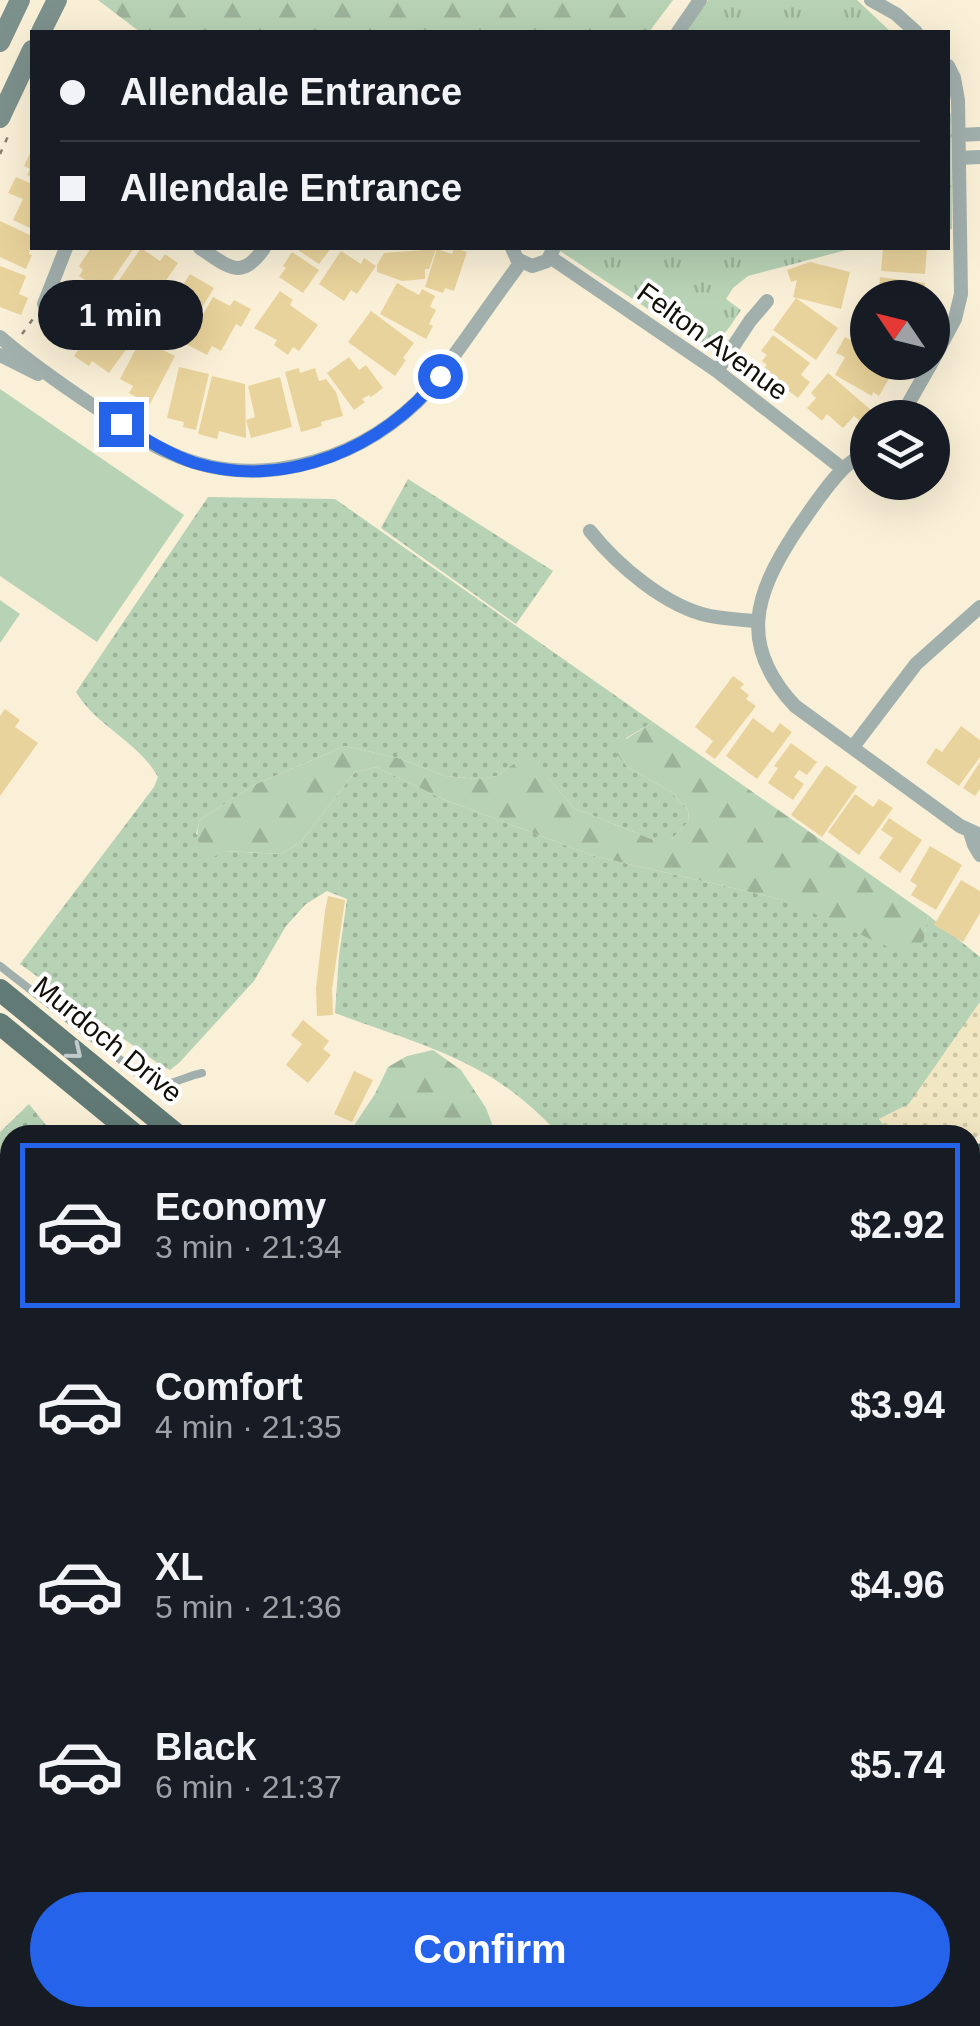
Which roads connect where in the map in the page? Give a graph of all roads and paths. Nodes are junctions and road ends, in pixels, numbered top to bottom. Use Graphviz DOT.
graph roads {
  1 [pos="20,0"];
  2 [pos="57,0"];
  3 [pos="700,0"];
  4 [pos="871,0"];
  5 [pos="42,30"];
  6 [pos="679,30"];
  7 [pos="914,30"];
  8 [pos="0,42"];
  9 [pos="30,54"];
  10 [pos="950,72"];
  11 [pos="0,118"];
  12 [pos="980,134"];
  13 [pos="958,136"];
  14 [pos="980,157"];
  15 [pos="959,158"];
  16 [pos="65,250"];
  17 [pos="203,250"];
  18 [pos="262,250"];
  19 [pos="513,250"];
  20 [pos="552,252"];
  21 [pos="520,262"];
  22 [pos="767,301"];
  23 [pos="44,304"];
  24 [pos="950,328"];
  25 [pos="0,337"];
  26 [pos="19,339"];
  27 [pos="0,356"];
  28 [pos="717,370"];
  29 [pos="70,390"];
  30 [pos="850,464"];
  31 [pos="843,469"];
  32 [pos="590,531"];
  33 [pos="980,607"];
  34 [pos="758,621"];
  35 [pos="853,747"];
  36 [pos="975,833"];
  37 [pos="980,855"];
  38 [pos="0,966"];
  39 [pos="0,990"];
  40 [pos="0,1024"];
  41 [pos="202,1074"];
  42 [pos="123,1125"];
  43 [pos="165,1125"];
  1 -- 8 [label="main road"];
  2 -- 5 [label="main road"];
  3 -- 6 [label="street"];
  4 -- 7 [label="street"];
  9 -- 11 [label="main road"];
  10 -- 13 [label="street"];
  12 -- 13 [label="street"];
  13 -- 15 [label="street"];
  14 -- 15 [label="street"];
  15 -- 24 [label="street"];
  16 -- 23 [label="street"];
  17 -- 18 [label="street"];
  19 -- 21 [label="street"];
  20 -- 21 [label="street"];
  20 -- 28 [label="street, Felton Avenue"];
  21 -- 29 [label="street"];
  22 -- 28 [label="street"];
  23 -- 26 [label="path"];
  25 -- 29 [label="street"];
  27 -- 29 [label="street"];
  28 -- 31 [label="street, Felton Avenue"];
  30 -- 31 [label="street"];
  31 -- 34 [label="street"];
  32 -- 34 [label="street"];
  33 -- 35 [label="street"];
  34 -- 35 [label="street"];
  35 -- 36 [label="street"];
  36 -- 37 [label="street"];
  38 -- 41 [label="lane"];
  39 -- 43 [label="main road, Murdoch Drive, one-way"];
  40 -- 42 [label="main road, Murdoch Drive"];
}
